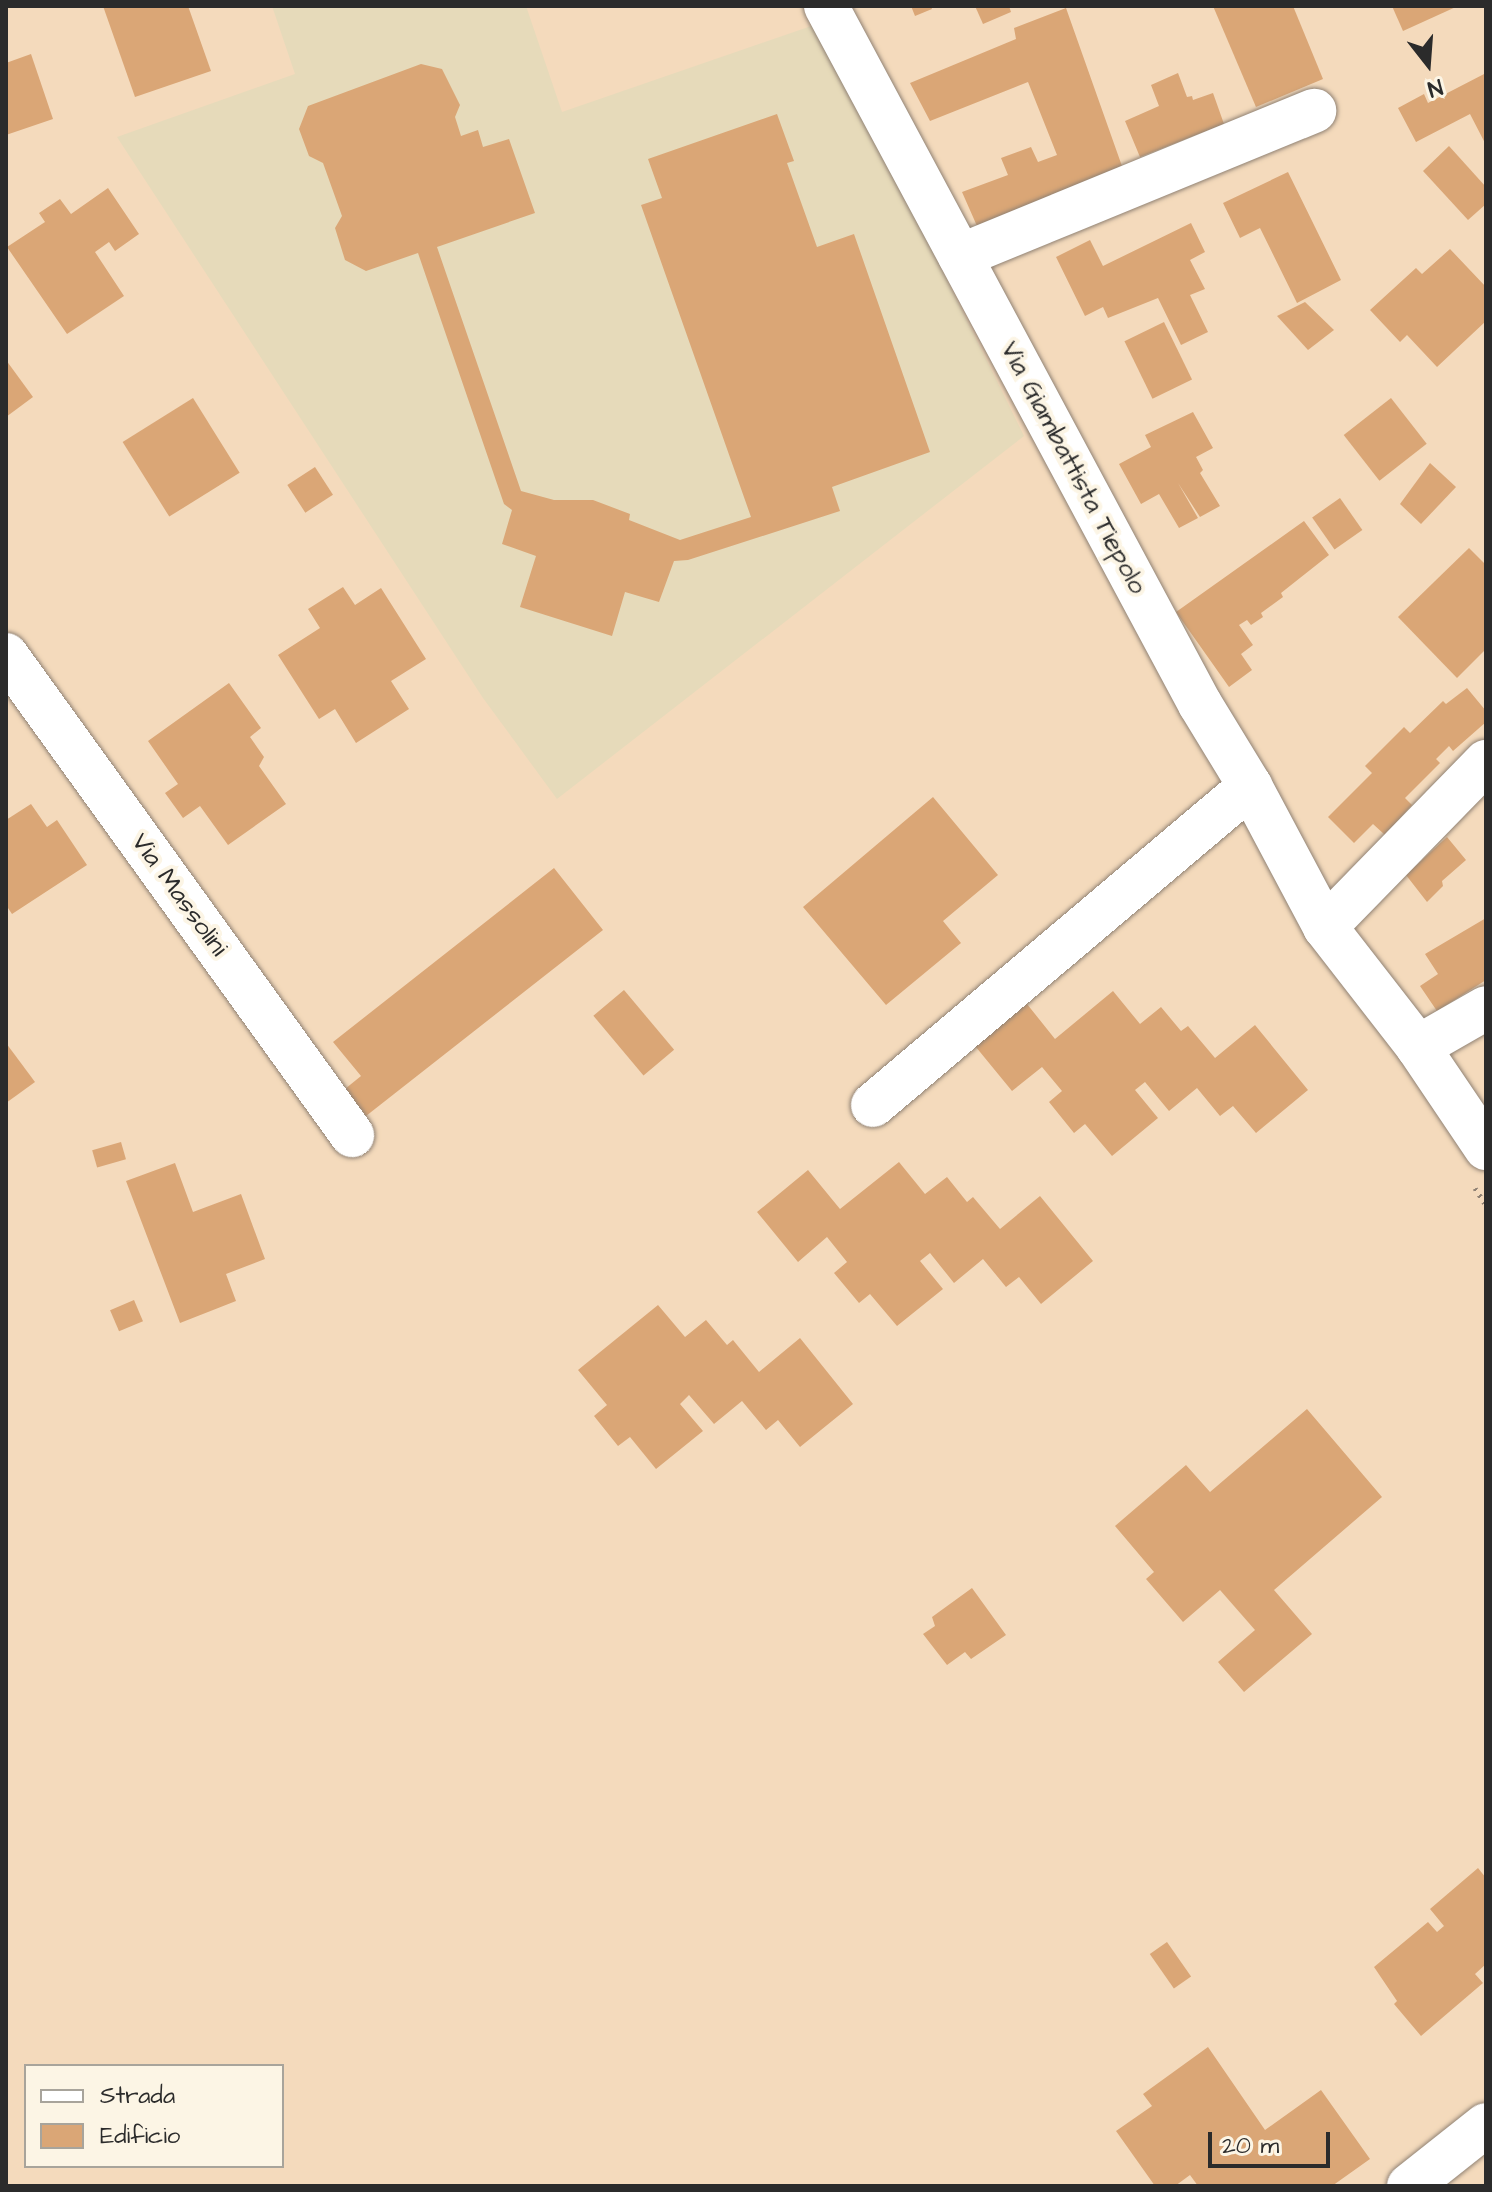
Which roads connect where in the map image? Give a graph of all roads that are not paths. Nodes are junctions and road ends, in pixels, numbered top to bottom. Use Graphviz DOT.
graph roads {
  1 [pos="826,6"];
  2 [pos="1314,111"];
  3 [pos="960,256"];
  4 [pos="6,655"];
  5 [pos="1486,762"];
  6 [pos="1250,786"];
  7 [pos="1325,927"];
  8 [pos="1486,1008"];
  9 [pos="1418,1047"];
  10 [pos="873,1105"];
  11 [pos="352,1135"];
  12 [pos="1486,1148"];
  13 [pos="1486,2125"];
  14 [pos="1409,2186"];
  1 -- 3 [label="street, Via Giambattista Tiepolo"];
  2 -- 3 [label="street"];
  3 -- 6 [label="street, Via Giambattista Tiepolo"];
  4 -- 11 [label="street, Via Massolini"];
  5 -- 7 [label="street"];
  6 -- 7 [label="street, Via Giambattista Tiepolo"];
  6 -- 10 [label="street"];
  7 -- 9 [label="street, Via Giambattista Tiepolo"];
  8 -- 9 [label="street"];
  9 -- 12 [label="street, Via Giambattista Tiepolo"];
  13 -- 14 [label="street"];
}
